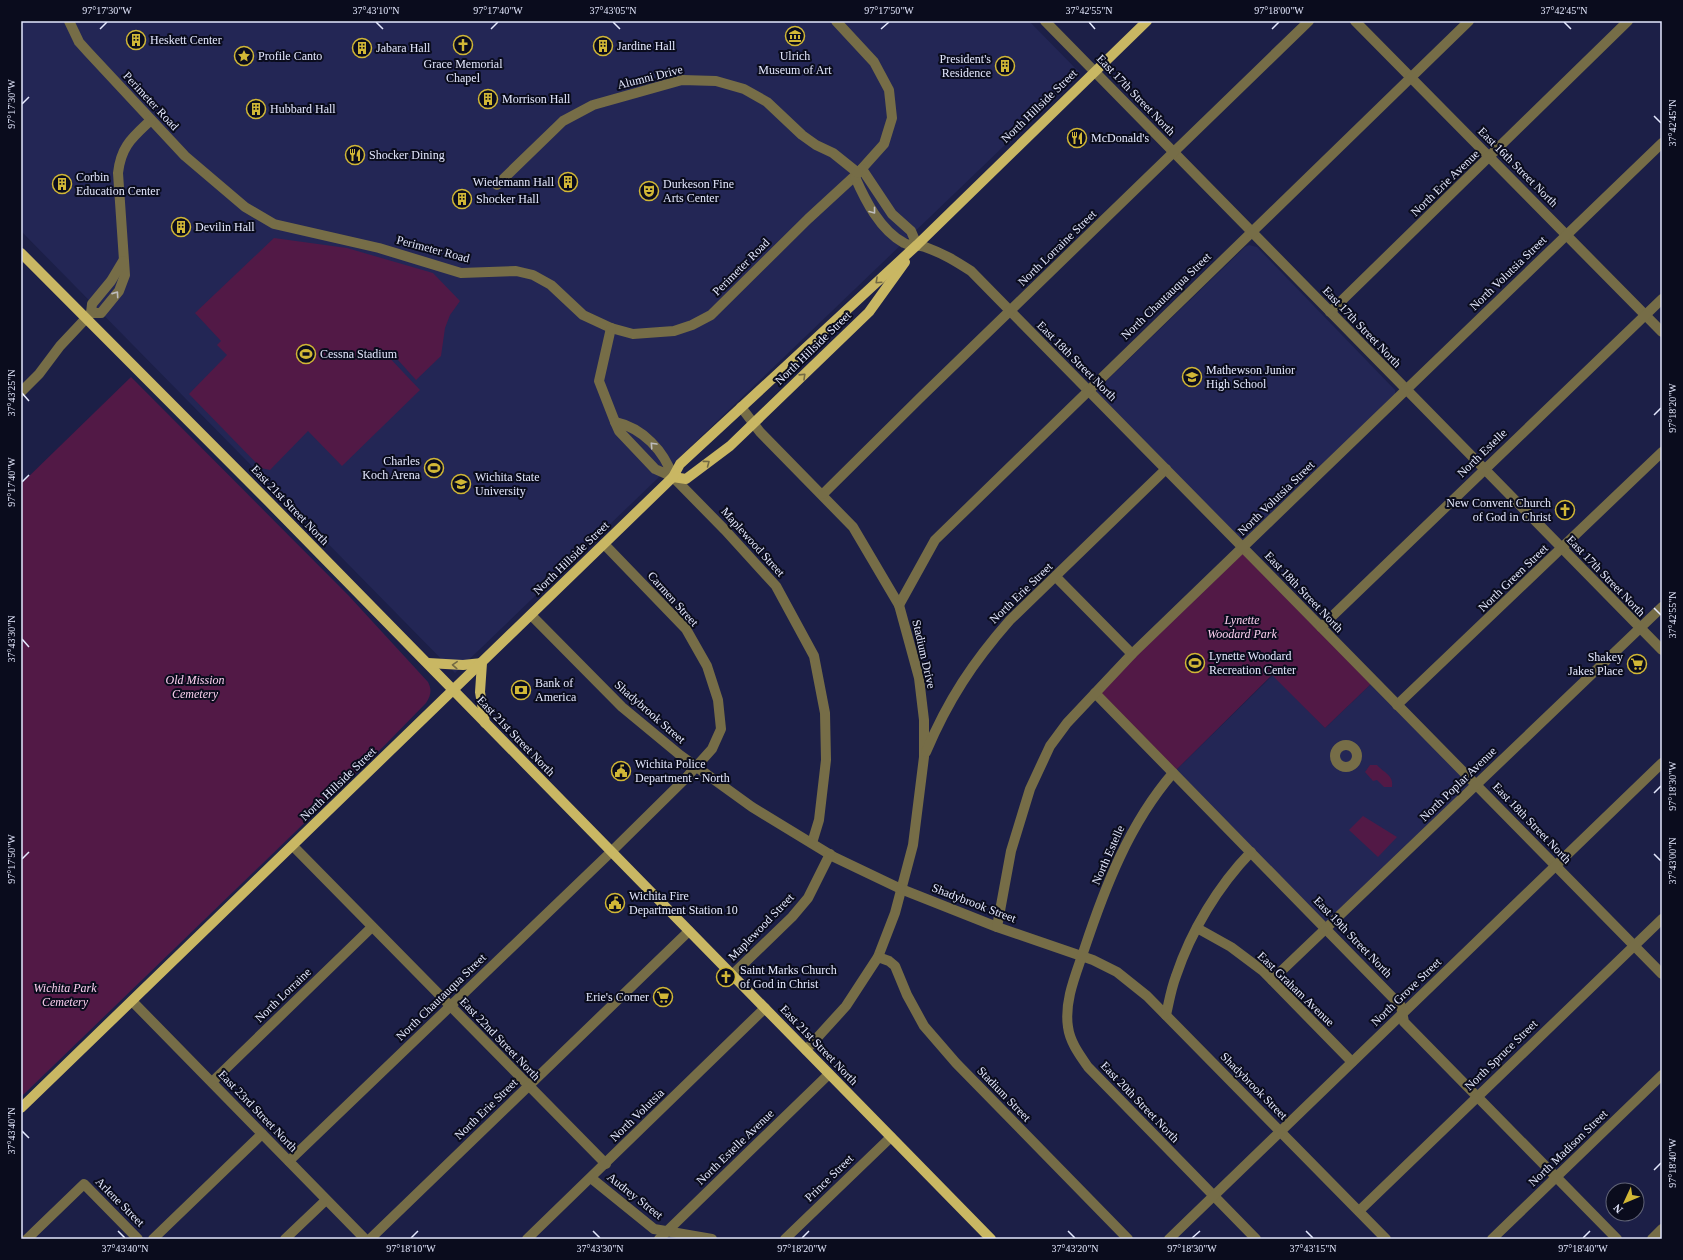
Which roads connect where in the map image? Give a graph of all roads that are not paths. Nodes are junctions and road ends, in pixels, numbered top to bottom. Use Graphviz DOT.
graph roads {
  1 [pos="69,21"];
  2 [pos="836,21"];
  3 [pos="1045,21"];
  4 [pos="1147,21"];
  5 [pos="1309,21"];
  6 [pos="1355,21"];
  7 [pos="1469,21"];
  8 [pos="1628,21"];
  9 [pos="1094,71"];
  10 [pos="1412,78"];
  11 [pos="151,120"];
  12 [pos="1662,143"];
  13 [pos="1173,152"];
  14 [pos="1490,157"];
  15 [pos="858,173"];
  16 [pos="497,185"];
  17 [pos="1251,232"];
  18 [pos="1566,235"];
  19 [pos="917,245"];
  20 [pos="21,253"];
  21 [pos="1662,299"];
  22 [pos="1010,311"];
  23 [pos="1330,312"];
  24 [pos="88,315"];
  25 [pos="1646,315"];
  26 [pos="611,328"];
  27 [pos="1662,332"];
  28 [pos="1088,390"];
  29 [pos="1406,391"];
  30 [pos="21,392"];
  31 [pos="741,407"];
  32 [pos="615,422"];
  33 [pos="754,423"];
  34 [pos="1662,452"];
  35 [pos="1166,469"];
  36 [pos="1484,470"];
  37 [pos="673,477"];
  38 [pos="823,494"];
  39 [pos="604,544"];
  40 [pos="1243,548"];
  41 [pos="1562,549"];
  42 [pos="1056,577"];
  43 [pos="899,605"];
  44 [pos="1662,607"];
  45 [pos="531,615"];
  46 [pos="1321,627"];
  47 [pos="1640,629"];
  48 [pos="1662,650"];
  49 [pos="1132,654"];
  50 [pos="482,663"];
  51 [pos="428,664"];
  52 [pos="453,690"];
  53 [pos="1095,693"];
  54 [pos="1397,706"];
  55 [pos="485,723"];
  56 [pos="924,757"];
  57 [pos="1662,763"];
  58 [pos="696,767"];
  59 [pos="1173,773"];
  60 [pos="1476,785"];
  61 [pos="812,843"];
  62 [pos="293,846"];
  63 [pos="612,851"];
  64 [pos="1251,852"];
  65 [pos="830,854"];
  66 [pos="1555,866"];
  67 [pos="902,889"];
  68 [pos="1662,919"];
  69 [pos="372,927"];
  70 [pos="997,927"];
  71 [pos="1197,928"];
  72 [pos="1326,928"];
  73 [pos="689,930"];
  74 [pos="1634,946"];
  75 [pos="1082,956"];
  76 [pos="878,957"];
  77 [pos="1662,974"];
  78 [pos="732,975"];
  79 [pos="1272,980"];
  80 [pos="132,1000"];
  81 [pos="450,1006"];
  82 [pos="765,1008"];
  83 [pos="1402,1013"];
  84 [pos="1166,1015"];
  85 [pos="806,1050"];
  86 [pos="1352,1062"];
  87 [pos="829,1074"];
  88 [pos="1662,1075"];
  89 [pos="212,1082"];
  90 [pos="528,1086"];
  91 [pos="1477,1097"];
  92 [pos="21,1108"];
  93 [pos="1280,1131"];
  94 [pos="262,1134"];
  95 [pos="891,1137"];
  96 [pos="288,1161"];
  97 [pos="606,1164"];
  98 [pos="1556,1177"];
  99 [pos="592,1178"];
  100 [pos="1214,1196"];
  101 [pos="326,1200"];
  102 [pos="1359,1211"];
  103 [pos="1662,1229"];
  104 [pos="667,1231"];
  105 [pos="27,1239"];
  106 [pos="138,1239"];
  107 [pos="153,1239"];
  108 [pos="285,1239"];
  109 [pos="365,1239"];
  110 [pos="370,1239"];
  111 [pos="527,1239"];
  112 [pos="659,1239"];
  113 [pos="712,1239"];
  114 [pos="786,1239"];
  115 [pos="991,1239"];
  116 [pos="1128,1239"];
  117 [pos="1168,1239"];
  118 [pos="1256,1239"];
  119 [pos="1386,1239"];
  120 [pos="1492,1239"];
  121 [pos="1617,1239"];
  122 [pos="1652,1239"];
  1 -- 11 [label="street, Perimeter Road"];
  2 -- 15 [label="street, Perimeter Road"];
  3 -- 9 [label="street, East 17th Street North"];
  4 -- 9 [label="main road, North Hillside Street"];
  5 -- 13 [label="street, North Lorraine Street"];
  6 -- 10 [label="street, East 16th Street North"];
  7 -- 10 [label="street, North Chautauqua Street"];
  8 -- 14 [label="street, North Erie Avenue"];
  9 -- 13 [label="street, East 17th Street North"];
  9 -- 19 [label="main road, North Hillside Street"];
  10 -- 14 [label="street, East 16th Street North"];
  10 -- 17 [label="street, North Chautauqua Street"];
  11 -- 24 [label="street"];
  11 -- 26 [label="street, Perimeter Road"];
  12 -- 18 [label="street, North Volutsia Street"];
  13 -- 17 [label="street, East 17th Street North"];
  13 -- 22 [label="street, North Lorraine Street"];
  14 -- 18 [label="street, East 16th Street North"];
  14 -- 23 [label="street, North Erie Avenue"];
  15 -- 16 [label="street, Alumni Drive"];
  15 -- 19 [label="street, Alumni Drive"];
  15 -- 19 [label="street, Alumni Drive, one-way"];
  15 -- 26 [label="street, Perimeter Road"];
  17 -- 23 [label="street, East 17th Street North"];
  17 -- 28 [label="street, North Chautauqua Street"];
  18 -- 25 [label="street, East 16th Street North"];
  18 -- 29 [label="street, North Volutsia Street"];
  19 -- 22 [label="street, East 18th Street North"];
  19 -- 31 [label="main road, North Hillside Street, one-way"];
  33 -- 19 [label="main road, North Hillside Street, one-way"];
  20 -- 24 [label="main road, East 21st Street North"];
  21 -- 25 [label="street, North Estelle"];
  22 -- 28 [label="street, East 18th Street North"];
  22 -- 38 [label="street, North Lorraine Street"];
  23 -- 29 [label="street, East 17th Street North"];
  24 -- 30 [label="street"];
  24 -- 51 [label="main road, East 21st Street North"];
  25 -- 27 [label="street, East 16th Street North"];
  25 -- 36 [label="street, North Estelle"];
  26 -- 32 [label="street"];
  28 -- 35 [label="street, East 18th Street North"];
  28 -- 43 [label="street, North Chautauqua Street"];
  29 -- 36 [label="street, East 17th Street North"];
  29 -- 40 [label="street, North Volutsia Street"];
  31 -- 33 [label="street, Stadium Drive"];
  31 -- 37 [label="main road, North Hillside Street"];
  32 -- 37 [label="street"];
  37 -- 32 [label="street, one-way"];
  37 -- 33 [label="main road, North Hillside Street, one-way"];
  33 -- 38 [label="street, Stadium Drive"];
  34 -- 41 [label="street, North Green Street"];
  35 -- 40 [label="street, East 18th Street North"];
  35 -- 42 [label="street, North Erie Street"];
  36 -- 41 [label="street, East 17th Street North"];
  36 -- 46 [label="street, North Estelle"];
  37 -- 39 [label="main road, North Hillside Street"];
  37 -- 61 [label="street, Maplewood Street"];
  38 -- 43 [label="street, Stadium Drive"];
  39 -- 45 [label="main road, North Hillside Street"];
  39 -- 58 [label="street, Carmen Street"];
  40 -- 46 [label="street, East 18th Street North"];
  40 -- 49 [label="street, North Volutsia Street"];
  41 -- 47 [label="street, East 17th Street North"];
  41 -- 54 [label="street, North Green Street"];
  42 -- 49 [label="street"];
  42 -- 56 [label="street, North Erie Street"];
  43 -- 56 [label="street, Stadium Drive"];
  44 -- 47 [label="street, North Poplar Avenue"];
  45 -- 50 [label="main road, North Hillside Street"];
  45 -- 58 [label="street, Shadybrook Street"];
  46 -- 54 [label="street, East 18th Street North"];
  47 -- 48 [label="street, East 17th Street North"];
  47 -- 60 [label="street, North Poplar Avenue"];
  49 -- 53 [label="street, North Volutsia Street"];
  50 -- 51 [label="main road, one-way"];
  50 -- 52 [label="main road, North Hillside Street"];
  50 -- 55 [label="main road"];
  51 -- 52 [label="main road, East 21st Street North"];
  52 -- 55 [label="main road, East 21st Street North"];
  52 -- 62 [label="main road, North Hillside Street"];
  53 -- 59 [label="street, East 19th Street North"];
  53 -- 70 [label="street, North Volutsia Street"];
  54 -- 60 [label="street, East 18th Street North"];
  55 -- 63 [label="main road, East 21st Street North"];
  56 -- 67 [label="street, Stadium Drive"];
  57 -- 66 [label="street, North Grove Street"];
  58 -- 61 [label="street, Shadybrook Street"];
  58 -- 63 [label="street, Carmen Street"];
  59 -- 64 [label="street, East 19th Street North"];
  59 -- 75 [label="street, North Estelle"];
  60 -- 66 [label="street, East 18th Street North"];
  60 -- 72 [label="street, North Poplar Avenue"];
  61 -- 65 [label="street, Shadybrook Street"];
  62 -- 69 [label="street, East 22nd Street North"];
  62 -- 80 [label="main road, North Hillside Street"];
  63 -- 73 [label="main road, East 21st Street North"];
  63 -- 81 [label="street, North Chautauqua Street"];
  64 -- 71 [label="street"];
  64 -- 72 [label="street, East 19th Street North"];
  65 -- 67 [label="street, Shadybrook Street"];
  65 -- 78 [label="street, Maplewood Street"];
  66 -- 74 [label="street, East 18th Street North"];
  66 -- 83 [label="street, North Grove Street"];
  67 -- 70 [label="street, Shadybrook Street"];
  67 -- 76 [label="street, Stadium Drive"];
  68 -- 74 [label="street, North Spruce Street"];
  69 -- 81 [label="street, East 22nd Street North"];
  69 -- 89 [label="street, North Lorraine"];
  70 -- 75 [label="street, Shadybrook Street"];
  71 -- 79 [label="street, East Graham Avenue"];
  71 -- 84 [label="street"];
  72 -- 79 [label="street, North Poplar Avenue"];
  72 -- 83 [label="street, East 19th Street North"];
  73 -- 78 [label="main road, East 21st Street North"];
  73 -- 90 [label="street, North Erie Street"];
  74 -- 77 [label="street, East 18th Street North"];
  74 -- 91 [label="street, North Spruce Street"];
  75 -- 84 [label="street, Shadybrook Street"];
  75 -- 100 [label="street, East 20th Street North"];
  76 -- 85 [label="street"];
  76 -- 116 [label="street, Stadium Street"];
  78 -- 82 [label="main road, East 21st Street North"];
  79 -- 86 [label="street, East Graham Avenue"];
  80 -- 89 [label="street, East 23rd Street North"];
  80 -- 92 [label="main road, North Hillside Street"];
  81 -- 90 [label="street, East 22nd Street North"];
  81 -- 96 [label="street, North Chautauqua Street"];
  82 -- 85 [label="main road, East 21st Street North"];
  82 -- 97 [label="street, North Volutsia"];
  83 -- 86 [label="street, North Grove Street"];
  83 -- 91 [label="street, East 19th Street North"];
  84 -- 93 [label="street, Shadybrook Street"];
  85 -- 87 [label="main road, East 21st Street North"];
  86 -- 93 [label="street, North Grove Street"];
  87 -- 95 [label="main road, East 21st Street North"];
  87 -- 104 [label="street, North Estelle Avenue"];
  88 -- 98 [label="street, North Madison Street"];
  89 -- 94 [label="street, East 23rd Street North"];
  90 -- 97 [label="street, East 22nd Street North"];
  90 -- 110 [label="street, North Erie Street"];
  91 -- 98 [label="street, East 19th Street North"];
  91 -- 102 [label="street, North Spruce Street"];
  93 -- 100 [label="street, North Grove Street"];
  93 -- 102 [label="street, Shadybrook Street"];
  94 -- 96 [label="street, East 23rd Street North"];
  94 -- 107 [label="street"];
  95 -- 114 [label="street, Prince Street"];
  95 -- 115 [label="main road, East 21st Street North"];
  96 -- 101 [label="street, East 23rd Street North"];
  97 -- 99 [label="street, North Volutsia"];
  98 -- 120 [label="street, North Madison Street"];
  98 -- 121 [label="street, East 19th Street North"];
  99 -- 104 [label="street, Audrey Street"];
  99 -- 111 [label="street, North Volutsia"];
  100 -- 117 [label="street, North Grove Street"];
  100 -- 118 [label="street, East 20th Street North"];
  101 -- 108 [label="street"];
  101 -- 109 [label="street, East 23rd Street North"];
  102 -- 119 [label="street, Shadybrook Street"];
  103 -- 122 [label="street"];
  104 -- 112 [label="street, North Estelle Avenue"];
  104 -- 113 [label="street, Audrey Street"];
  105 -- 106 [label="street, Arlene Street"];
}
